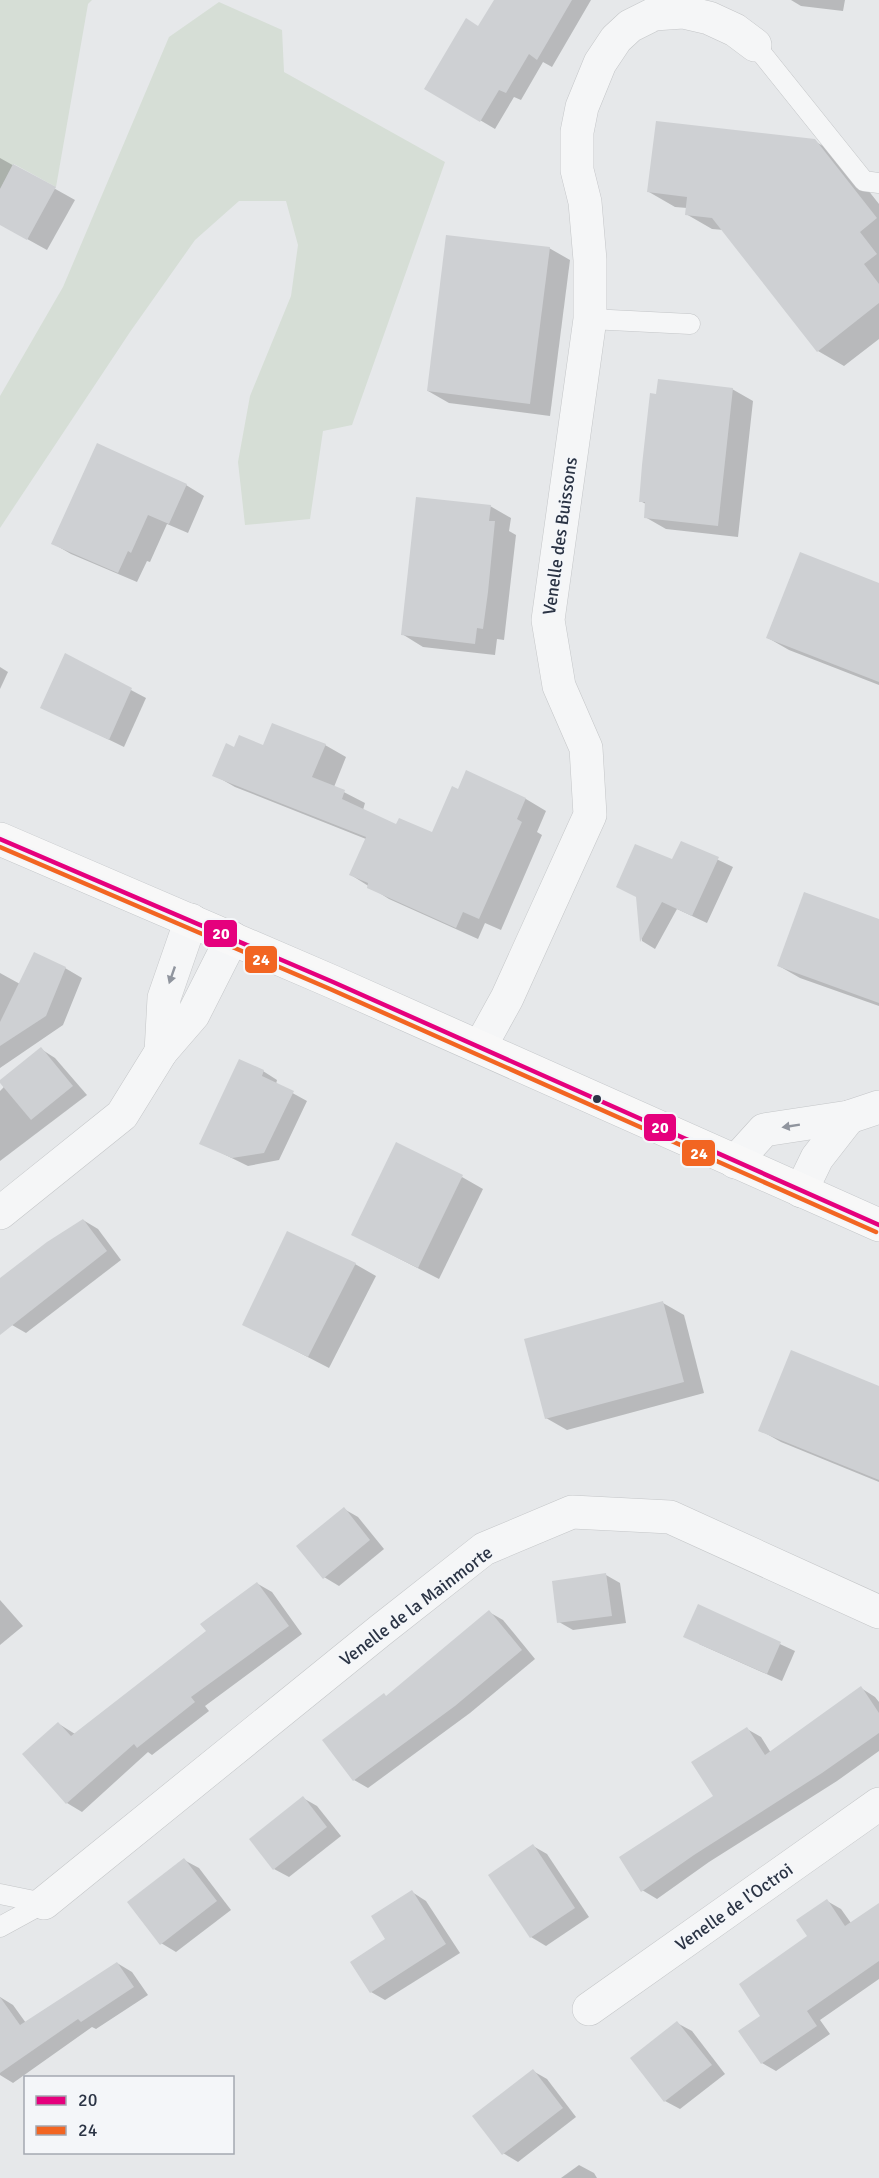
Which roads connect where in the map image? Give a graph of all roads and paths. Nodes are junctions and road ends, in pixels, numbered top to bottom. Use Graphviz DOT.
graph roads {
  1 [pos="755,45"];
  2 [pos="879,183"];
  3 [pos="590,319"];
  4 [pos="690,324"];
  5 [pos="0,839"];
  6 [pos="191,920"];
  7 [pos="232,938"];
  8 [pos="480,1047"];
  9 [pos="161,1052"];
  10 [pos="864,1112"];
  11 [pos="735,1162"];
  12 [pos="801,1191"];
  13 [pos="0,1213"];
  14 [pos="879,1225"];
  15 [pos="879,1612"];
  16 [pos="879,1804"];
  17 [pos="0,1894"];
  18 [pos="44,1903"];
  19 [pos="0,1927"];
  20 [pos="589,2009"];
  1 -- 2 [label="lane, Venelle des Buissons"];
  1 -- 3 [label="street, Venelle des Buissons"];
  3 -- 4 [label="lane"];
  3 -- 8 [label="street, Venelle des Buissons"];
  5 -- 6 [label="main road"];
  6 -- 7 [label="main road"];
  6 -- 9 [label="street, one-way"];
  7 -- 8 [label="main road"];
  7 -- 9 [label="street"];
  8 -- 11 [label="main road"];
  9 -- 13 [label="street"];
  10 -- 11 [label="street, one-way"];
  10 -- 12 [label="street"];
  11 -- 12 [label="main road"];
  12 -- 14 [label="main road"];
  15 -- 18 [label="street, Venelle de la Mainmorte"];
  16 -- 20 [label="street, Venelle de l'Octroi"];
  17 -- 18 [label="lane"];
  18 -- 19 [label="lane"];
}
